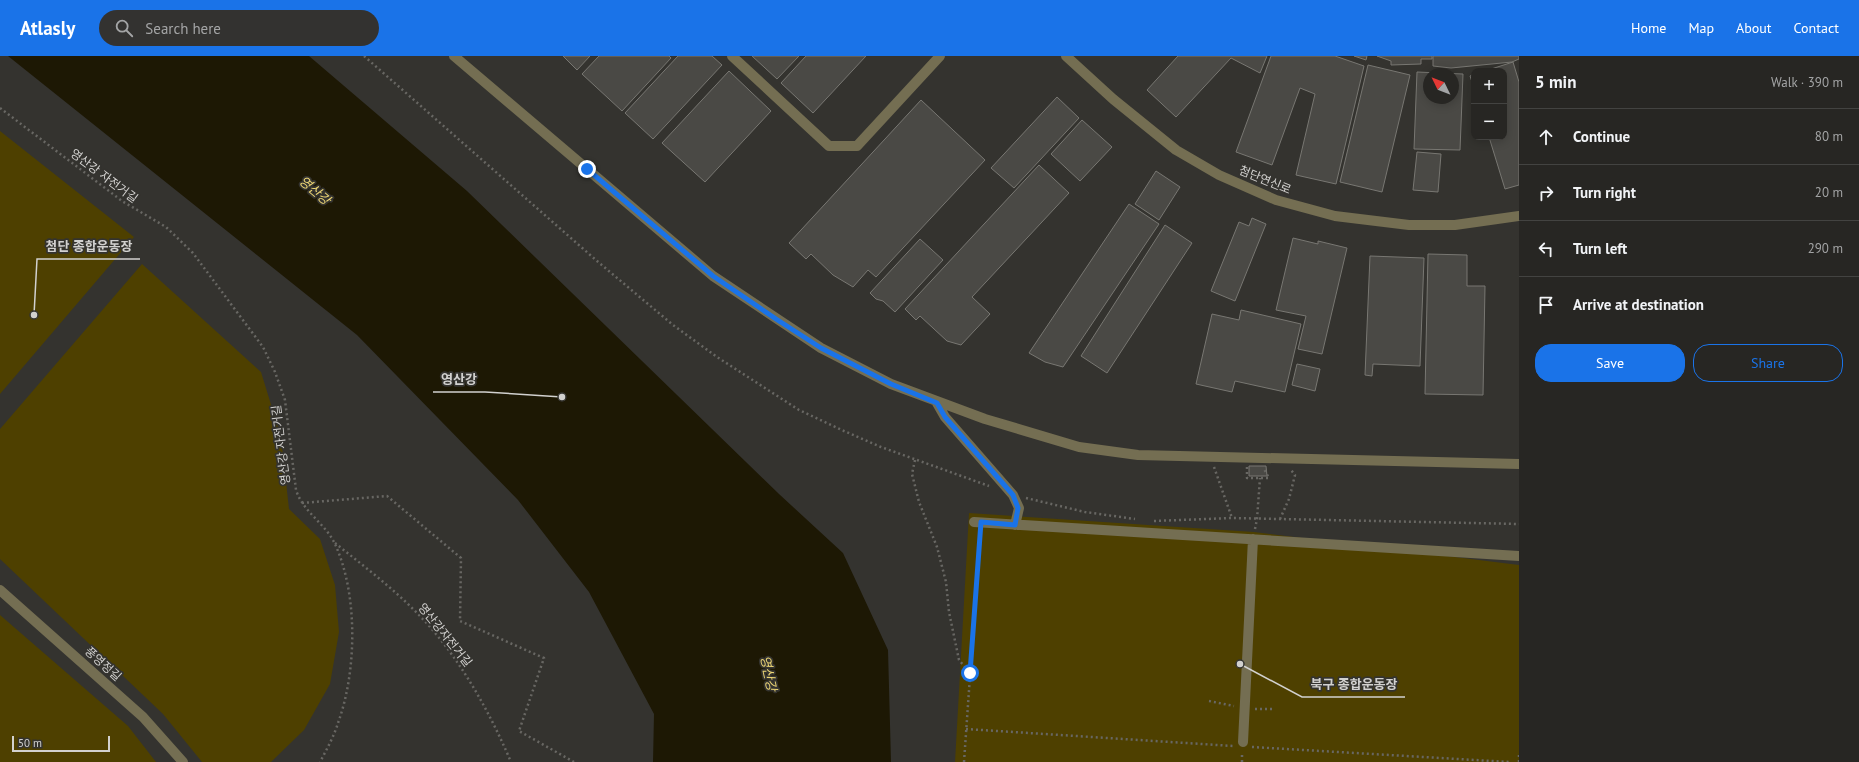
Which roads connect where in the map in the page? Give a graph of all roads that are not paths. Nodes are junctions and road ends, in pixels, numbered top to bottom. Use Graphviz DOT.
graph roads {
  1 [pos="454,56"];
  2 [pos="732,56"];
  3 [pos="940,56"];
  4 [pos="1066,56"];
  5 [pos="1519,216"];
  6 [pos="937,403"];
  7 [pos="1519,464"];
  8 [pos="978,522"];
  9 [pos="1015,525"];
  10 [pos="1253,539"];
  11 [pos="1519,556"];
  12 [pos="0,590"];
  13 [pos="1243,742"];
  14 [pos="183,762"];
  1 -- 6 [label="street"];
  2 -- 3 [label="street"];
  4 -- 5 [label="street, 첨단연신로"];
  6 -- 7 [label="street"];
  6 -- 9 [label="street"];
  8 -- 9 [label="street"];
  9 -- 10 [label="street"];
  10 -- 11 [label="street"];
  10 -- 13 [label="street"];
  12 -- 14 [label="street, 풍영정길"];
}
